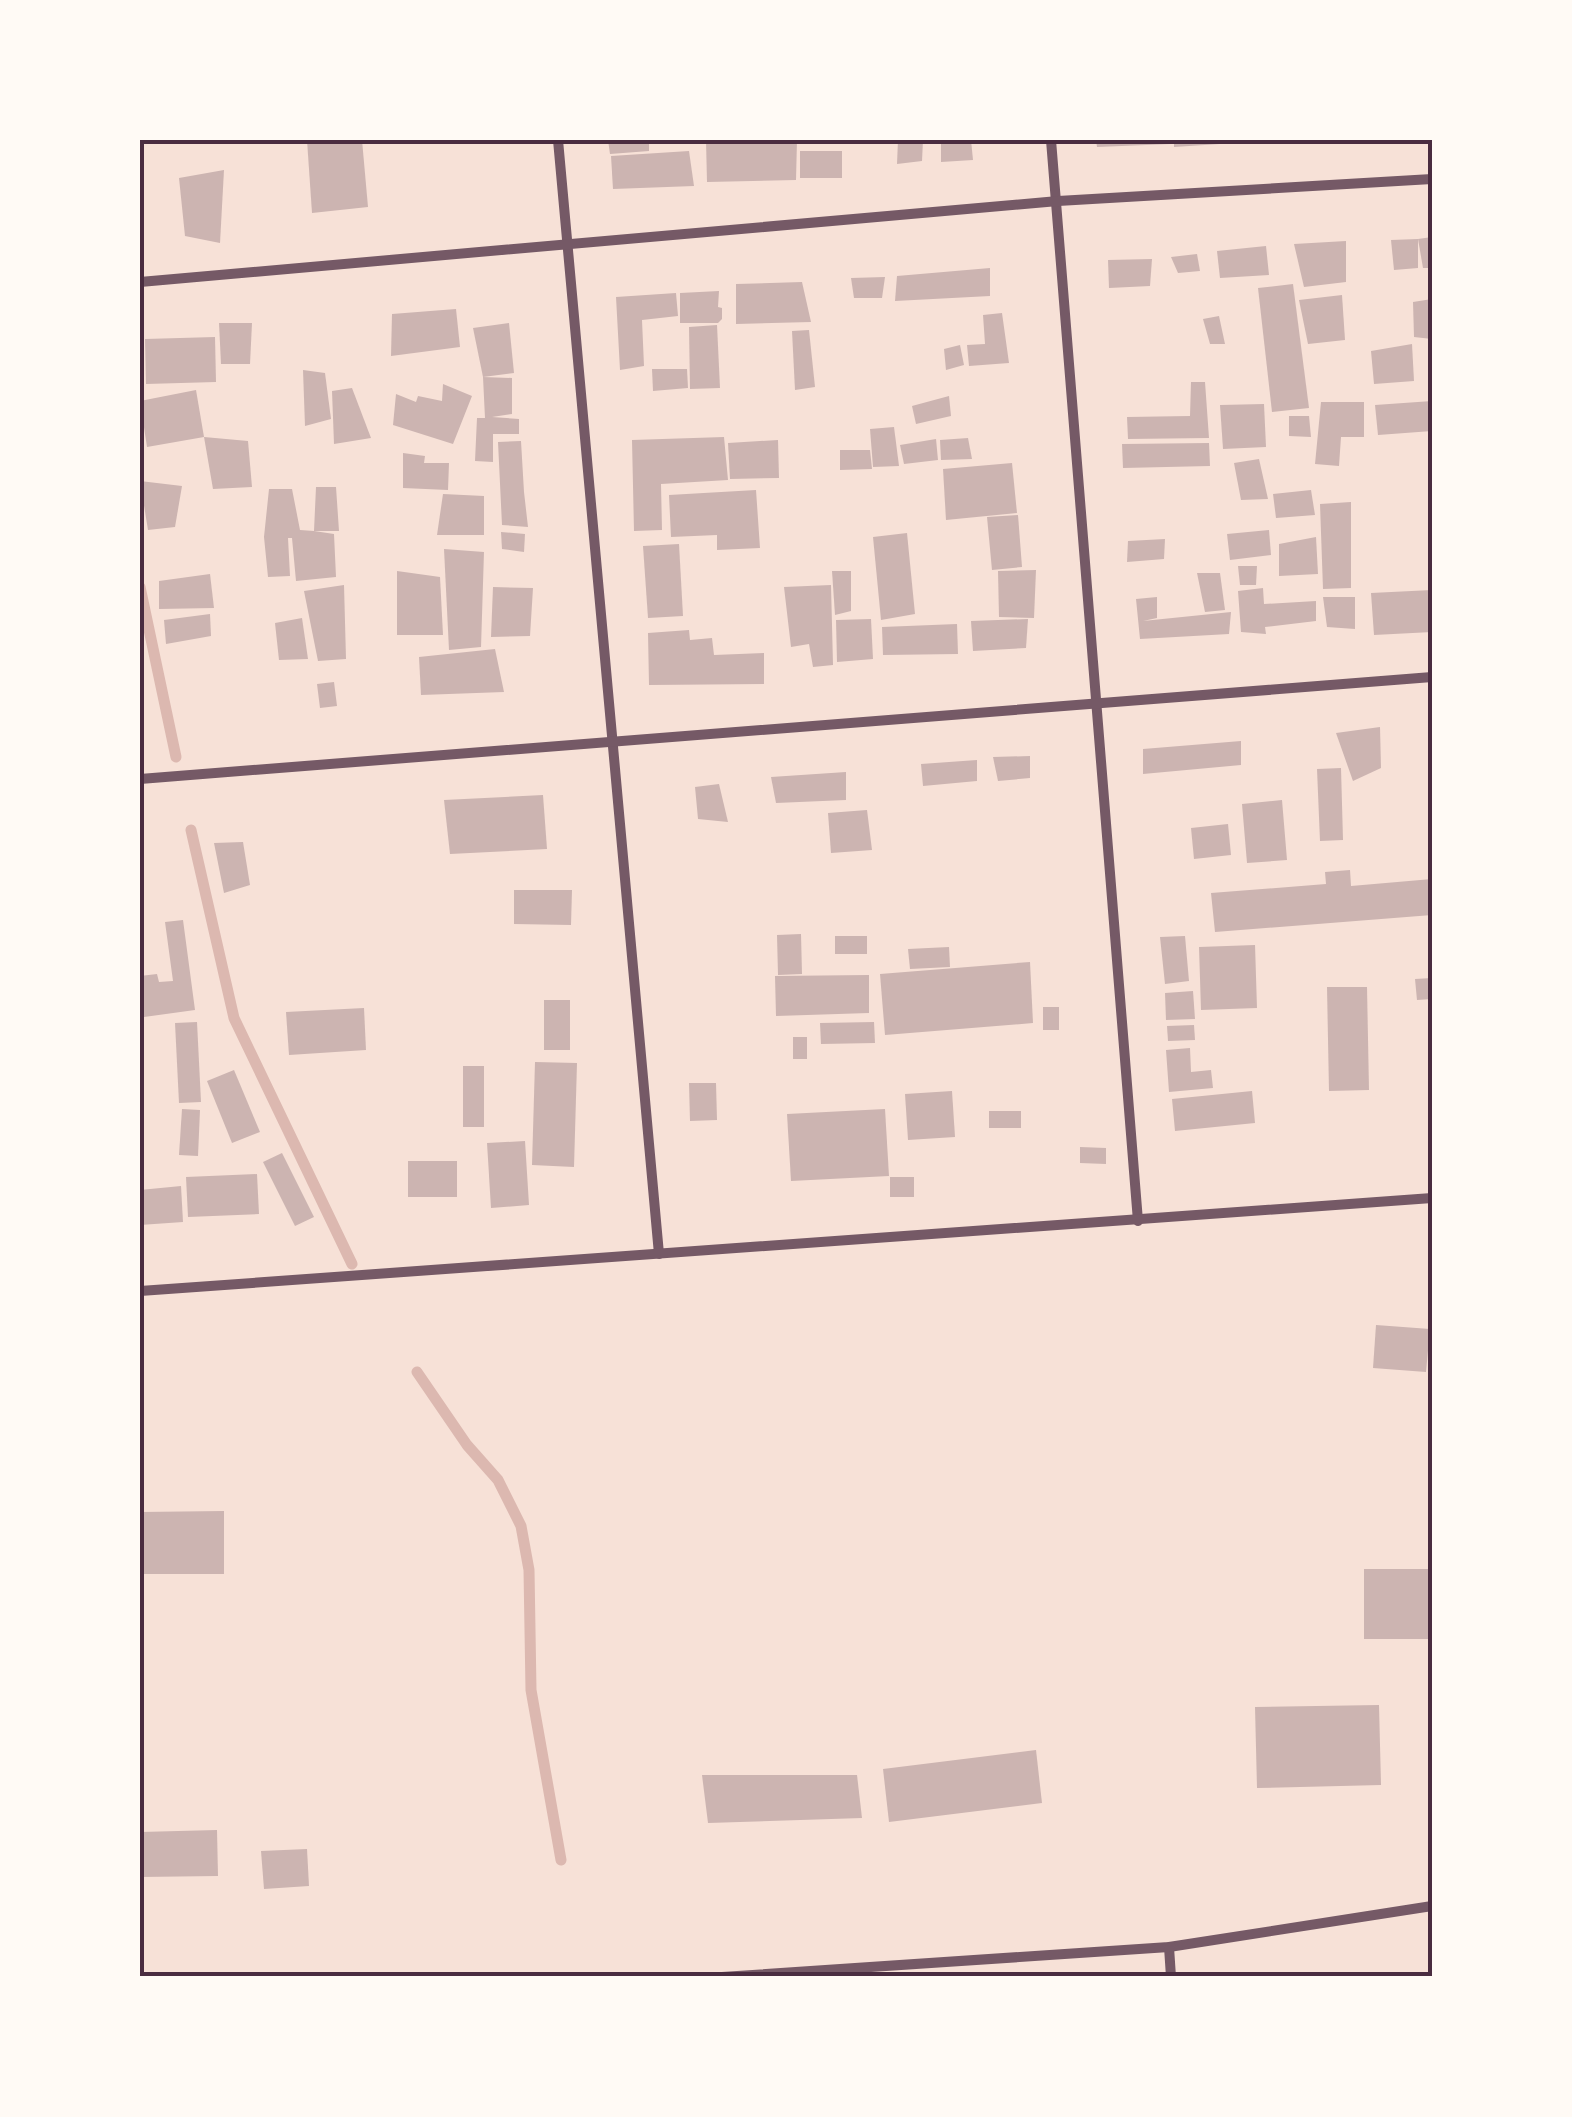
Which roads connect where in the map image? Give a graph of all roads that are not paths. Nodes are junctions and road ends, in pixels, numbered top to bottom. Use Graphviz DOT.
graph roads {
  1 [pos="558,140"];
  2 [pos="1052,140"];
  3 [pos="1432,179"];
  4 [pos="1058,201"];
  5 [pos="568,242"];
  6 [pos="140,282"];
  7 [pos="1432,677"];
  8 [pos="1096,704"];
  9 [pos="612,743"];
  10 [pos="140,779"];
  11 [pos="1432,1198"];
  12 [pos="1138,1221"];
  13 [pos="659,1254"];
  14 [pos="140,1291"];
  15 [pos="1432,1906"];
  16 [pos="1169,1946"];
  17 [pos="722,1977"];
  18 [pos="1172,1977"];
  1 -- 5 [label="street"];
  2 -- 4 [label="street"];
  3 -- 4 [label="street"];
  4 -- 5 [label="street"];
  4 -- 8 [label="street"];
  5 -- 6 [label="street"];
  5 -- 9 [label="street"];
  7 -- 8 [label="street"];
  8 -- 9 [label="street"];
  8 -- 12 [label="street"];
  9 -- 10 [label="street"];
  9 -- 13 [label="street"];
  11 -- 12 [label="street"];
  12 -- 13 [label="street"];
  13 -- 14 [label="street"];
  15 -- 16 [label="street"];
  16 -- 17 [label="street"];
  16 -- 18 [label="street"];
}
